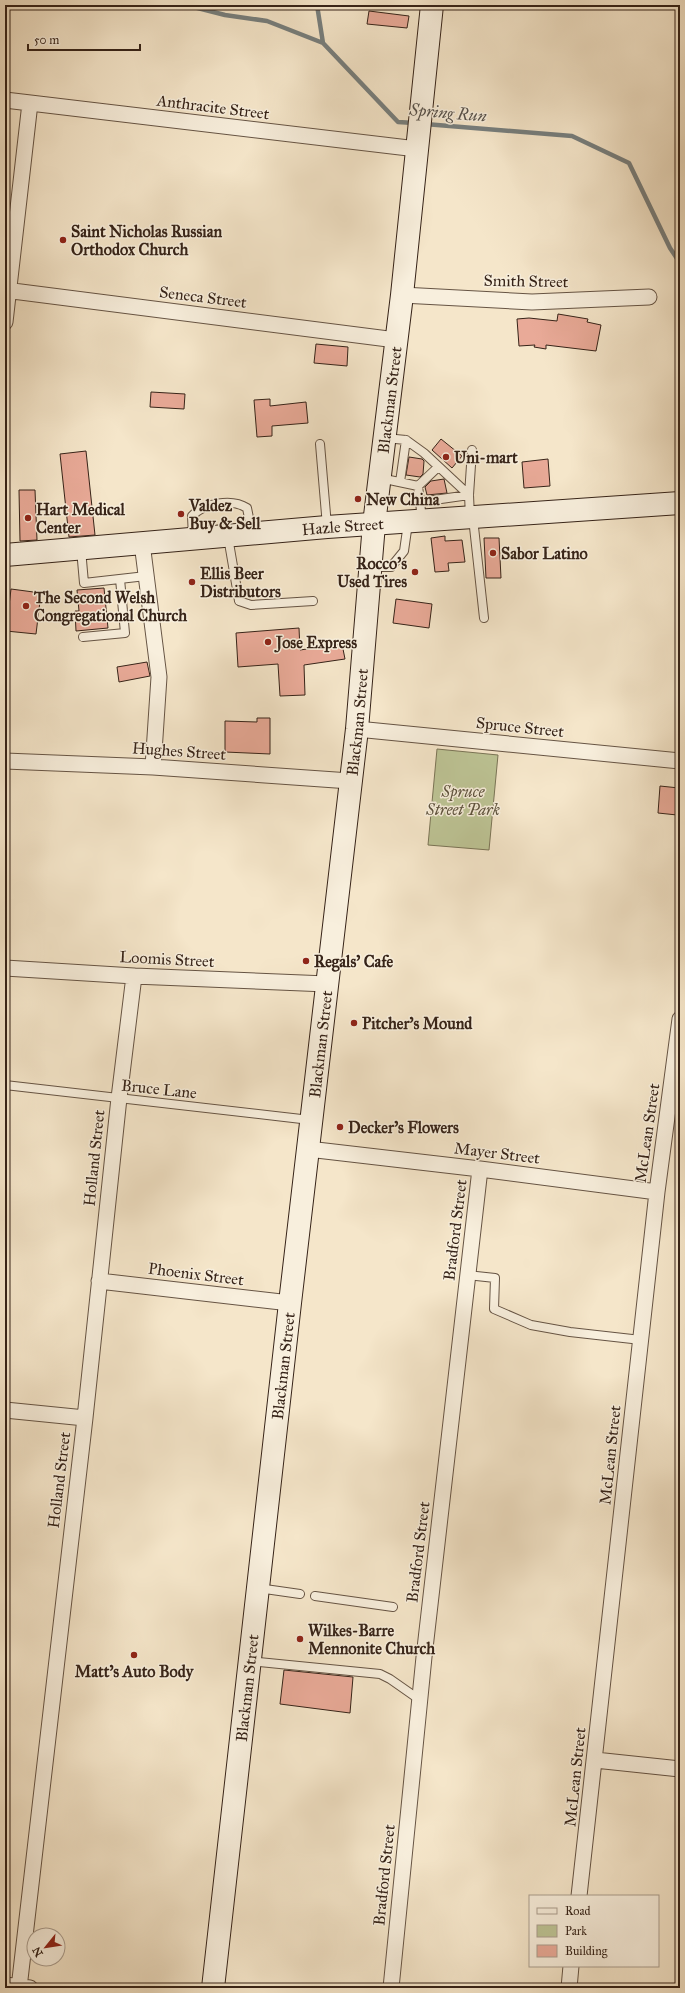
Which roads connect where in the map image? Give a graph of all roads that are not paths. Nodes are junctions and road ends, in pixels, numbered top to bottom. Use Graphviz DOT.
graph roads {
  1 [pos="432,5"];
  2 [pos="5,100"];
  3 [pos="30,103"];
  4 [pos="418,131"];
  5 [pos="7,290"];
  6 [pos="402,295"];
  7 [pos="649,297"];
  8 [pos="5,322"];
  9 [pos="396,340"];
  10 [pos="385,438"];
  11 [pos="406,440"];
  12 [pos="320,444"];
  13 [pos="472,450"];
  14 [pos="438,467"];
  15 [pos="390,480"];
  16 [pos="418,486"];
  17 [pos="469,496"];
  18 [pos="680,503"];
  19 [pos="416,515"];
  20 [pos="472,517"];
  21 [pos="374,524"];
  22 [pos="327,526"];
  23 [pos="252,534"];
  24 [pos="228,536"];
  25 [pos="193,539"];
  26 [pos="142,543"];
  27 [pos="81,549"];
  28 [pos="5,555"];
  29 [pos="371,567"];
  30 [pos="146,576"];
  31 [pos="120,579"];
  32 [pos="313,601"];
  33 [pos="484,618"];
  34 [pos="83,637"];
  35 [pos="357,729"];
  36 [pos="5,761"];
  37 [pos="680,761"];
  38 [pos="153,767"];
  39 [pos="350,781"];
  40 [pos="5,968"];
  41 [pos="134,976"];
  42 [pos="327,984"];
  43 [pos="680,1019"];
  44 [pos="5,1085"];
  45 [pos="118,1098"];
  46 [pos="311,1120"];
  47 [pos="308,1149"];
  48 [pos="480,1169"];
  49 [pos="657,1192"];
  50 [pos="468,1275"];
  51 [pos="99,1281"];
  52 [pos="290,1303"];
  53 [pos="641,1340"];
  54 [pos="5,1410"];
  55 [pos="85,1418"];
  56 [pos="258,1588"];
  57 [pos="300,1594"];
  58 [pos="315,1596"];
  59 [pos="393,1607"];
  60 [pos="249,1661"];
  61 [pos="420,1700"];
  62 [pos="595,1760"];
  63 [pos="680,1769"];
  64 [pos="579,1895"];
  65 [pos="571,1967"];
  66 [pos="18,1987"];
  67 [pos="213,1988"];
  68 [pos="391,1988"];
  69 [pos="569,1988"];
  1 -- 4 [label="main road, Blackman Street"];
  2 -- 3 [label="street, Anthracite Street"];
  3 -- 4 [label="street, Anthracite Street"];
  3 -- 5 [label="street"];
  4 -- 6 [label="main road, Blackman Street"];
  5 -- 8 [label="street"];
  5 -- 9 [label="street, Seneca Street"];
  6 -- 7 [label="street, Smith Street"];
  6 -- 9 [label="main road, Blackman Street"];
  9 -- 10 [label="main road, Blackman Street"];
  10 -- 11 [label="lane"];
  10 -- 15 [label="main road, Blackman Street"];
  11 -- 14 [label="lane"];
  11 -- 15 [label="lane"];
  12 -- 22 [label="lane"];
  13 -- 17 [label="lane"];
  14 -- 16 [label="lane"];
  14 -- 17 [label="lane"];
  15 -- 16 [label="lane"];
  15 -- 21 [label="main road, Blackman Street"];
  16 -- 19 [label="lane"];
  17 -- 19 [label="lane"];
  17 -- 20 [label="lane"];
  18 -- 20 [label="main road, Hazle Street"];
  19 -- 20 [label="main road, Hazle Street"];
  19 -- 21 [label="main road, Hazle Street"];
  19 -- 29 [label="lane"];
  20 -- 33 [label="lane"];
  21 -- 22 [label="main road, Hazle Street"];
  21 -- 29 [label="main road, Blackman Street"];
  22 -- 23 [label="main road, Hazle Street"];
  23 -- 24 [label="main road, Hazle Street"];
  23 -- 25 [label="lane"];
  24 -- 25 [label="main road, Hazle Street"];
  24 -- 32 [label="lane"];
  25 -- 26 [label="main road, Hazle Street"];
  26 -- 27 [label="main road, Hazle Street"];
  26 -- 30 [label="street"];
  27 -- 28 [label="main road, Hazle Street"];
  27 -- 31 [label="lane"];
  29 -- 35 [label="main road, Blackman Street"];
  30 -- 31 [label="lane"];
  30 -- 38 [label="street"];
  31 -- 34 [label="lane"];
  35 -- 37 [label="street, Spruce Street"];
  35 -- 39 [label="main road, Blackman Street"];
  36 -- 38 [label="street, Hughes Street"];
  38 -- 39 [label="street, Hughes Street"];
  39 -- 42 [label="main road, Blackman Street"];
  40 -- 41 [label="street, Loomis Street"];
  41 -- 42 [label="street, Loomis Street"];
  41 -- 45 [label="street, Holland Street"];
  42 -- 46 [label="main road, Blackman Street"];
  43 -- 49 [label="street, McLean Street"];
  44 -- 45 [label="lane, Bruce Lane"];
  45 -- 46 [label="lane, Bruce Lane"];
  45 -- 51 [label="street, Holland Street"];
  46 -- 47 [label="main road, Blackman Street"];
  47 -- 48 [label="street, Mayer Street"];
  47 -- 52 [label="main road, Blackman Street"];
  48 -- 49 [label="street, Mayer Street"];
  48 -- 50 [label="street, Bradford Street"];
  49 -- 53 [label="street, McLean Street"];
  50 -- 53 [label="lane"];
  50 -- 61 [label="street, Bradford Street"];
  51 -- 52 [label="street, Phoenix Street"];
  51 -- 55 [label="street, Holland Street"];
  52 -- 56 [label="main road, Blackman Street"];
  53 -- 62 [label="street, McLean Street"];
  54 -- 55 [label="street"];
  55 -- 66 [label="street, Holland Street"];
  56 -- 57 [label="lane"];
  56 -- 60 [label="main road, Blackman Street"];
  58 -- 59 [label="lane"];
  60 -- 61 [label="lane"];
  60 -- 67 [label="main road, Blackman Street"];
  61 -- 68 [label="street, Bradford Street"];
  62 -- 63 [label="street"];
  62 -- 64 [label="street, McLean Street"];
  65 -- 69 [label="street"];
}
